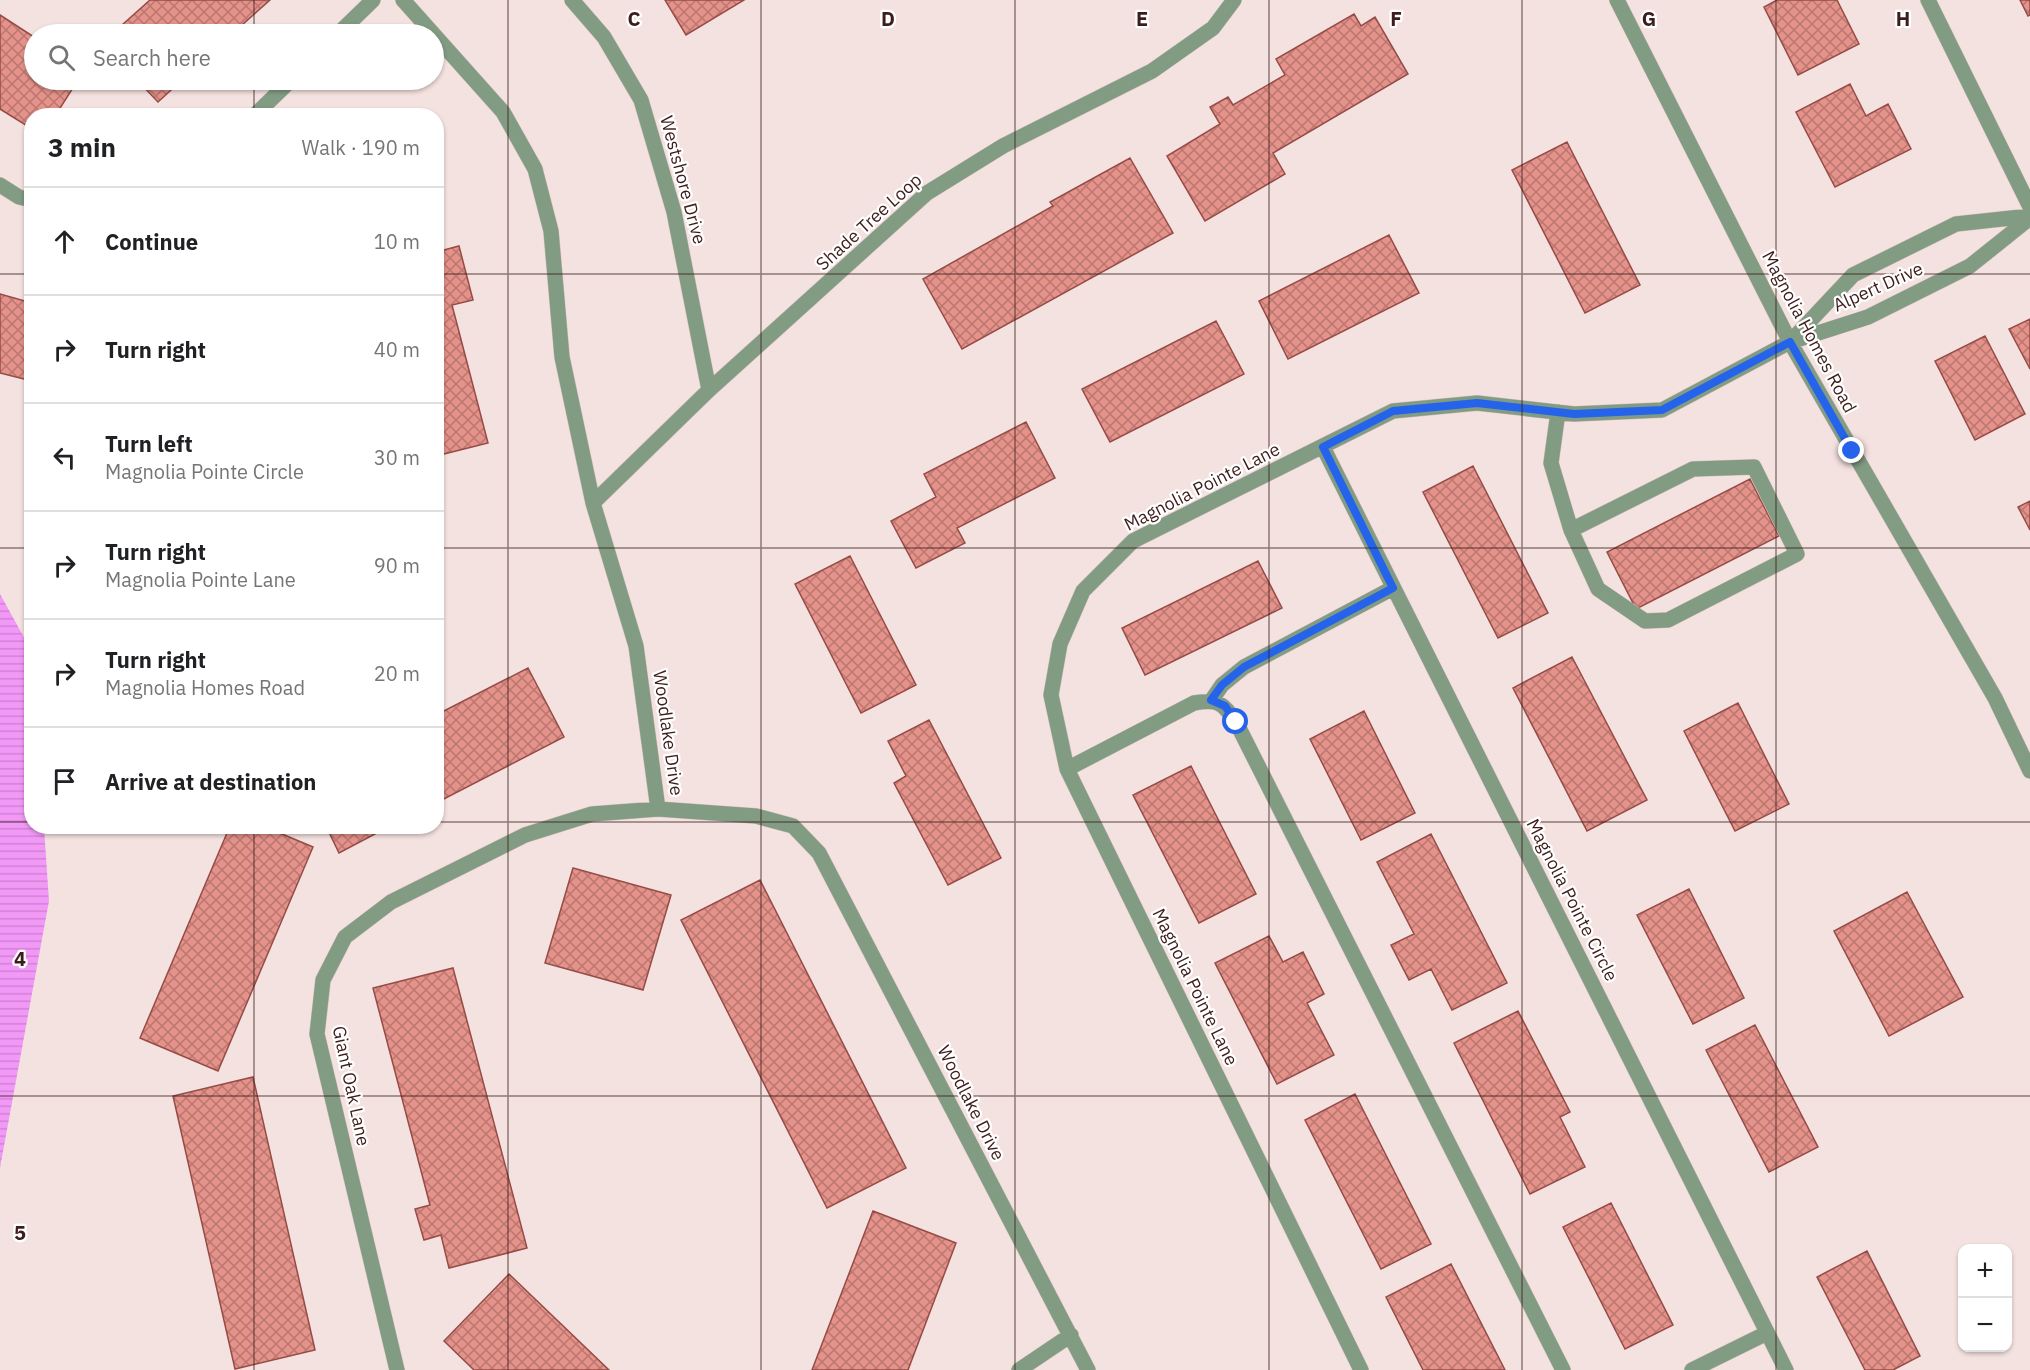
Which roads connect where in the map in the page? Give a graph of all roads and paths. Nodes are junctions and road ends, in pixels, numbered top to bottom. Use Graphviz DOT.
graph roads {
  1 [pos="373,0"];
  2 [pos="403,0"];
  3 [pos="572,0"];
  4 [pos="1234,0"];
  5 [pos="1617,0"];
  6 [pos="1928,0"];
  7 [pos="348,24"];
  8 [pos="424,24"];
  9 [pos="444,46"];
  10 [pos="281,90"];
  11 [pos="262,108"];
  12 [pos="0,185"];
  13 [pos="24,198"];
  14 [pos="2030,207"];
  15 [pos="2030,217"];
  16 [pos="1790,342"];
  17 [pos="709,390"];
  18 [pos="1558,412"];
  19 [pos="1323,447"];
  20 [pos="593,503"];
  21 [pos="1571,530"];
  22 [pos="1393,588"];
  23 [pos="1211,700"];
  24 [pos="1067,769"];
  25 [pos="2030,771"];
  26 [pos="658,809"];
  27 [pos="1767,1332"];
  28 [pos="1071,1335"];
  29 [pos="397,1370"];
  30 [pos="1019,1370"];
  31 [pos="1089,1370"];
  32 [pos="1360,1370"];
  33 [pos="1563,1370"];
  34 [pos="1692,1370"];
  35 [pos="1786,1370"];
  1 -- 7 [label="street"];
  2 -- 8 [label="street, Woodlake Drive"];
  3 -- 17 [label="street, Westshore Drive"];
  4 -- 17 [label="street, Shade Tree Loop"];
  5 -- 16 [label="street, Magnolia Homes Road"];
  6 -- 14 [label="street"];
  9 -- 20 [label="street, Woodlake Drive"];
  10 -- 11 [label="street"];
  12 -- 13 [label="street"];
  15 -- 16 [label="street, Alpert Drive"];
  15 -- 16 [label="street, Alpert Drive"];
  16 -- 18 [label="street, Magnolia Pointe Lane"];
  16 -- 25 [label="street, Magnolia Homes Road"];
  17 -- 20 [label="street, Shade Tree Loop"];
  18 -- 19 [label="street, Magnolia Pointe Lane"];
  18 -- 21 [label="street"];
  19 -- 22 [label="street, Magnolia Pointe Circle"];
  19 -- 24 [label="street, Magnolia Pointe Lane"];
  20 -- 26 [label="street, Woodlake Drive"];
  21 -- 21 [label="street"];
  22 -- 23 [label="street"];
  22 -- 27 [label="street, Magnolia Pointe Circle"];
  23 -- 24 [label="street"];
  23 -- 33 [label="street"];
  24 -- 32 [label="street, Magnolia Pointe Lane"];
  26 -- 28 [label="street, Woodlake Drive"];
  26 -- 29 [label="street, Giant Oak Lane"];
  27 -- 34 [label="street"];
  27 -- 35 [label="street, Magnolia Pointe Circle"];
  28 -- 30 [label="street"];
  28 -- 31 [label="street, Woodlake Drive"];
}
